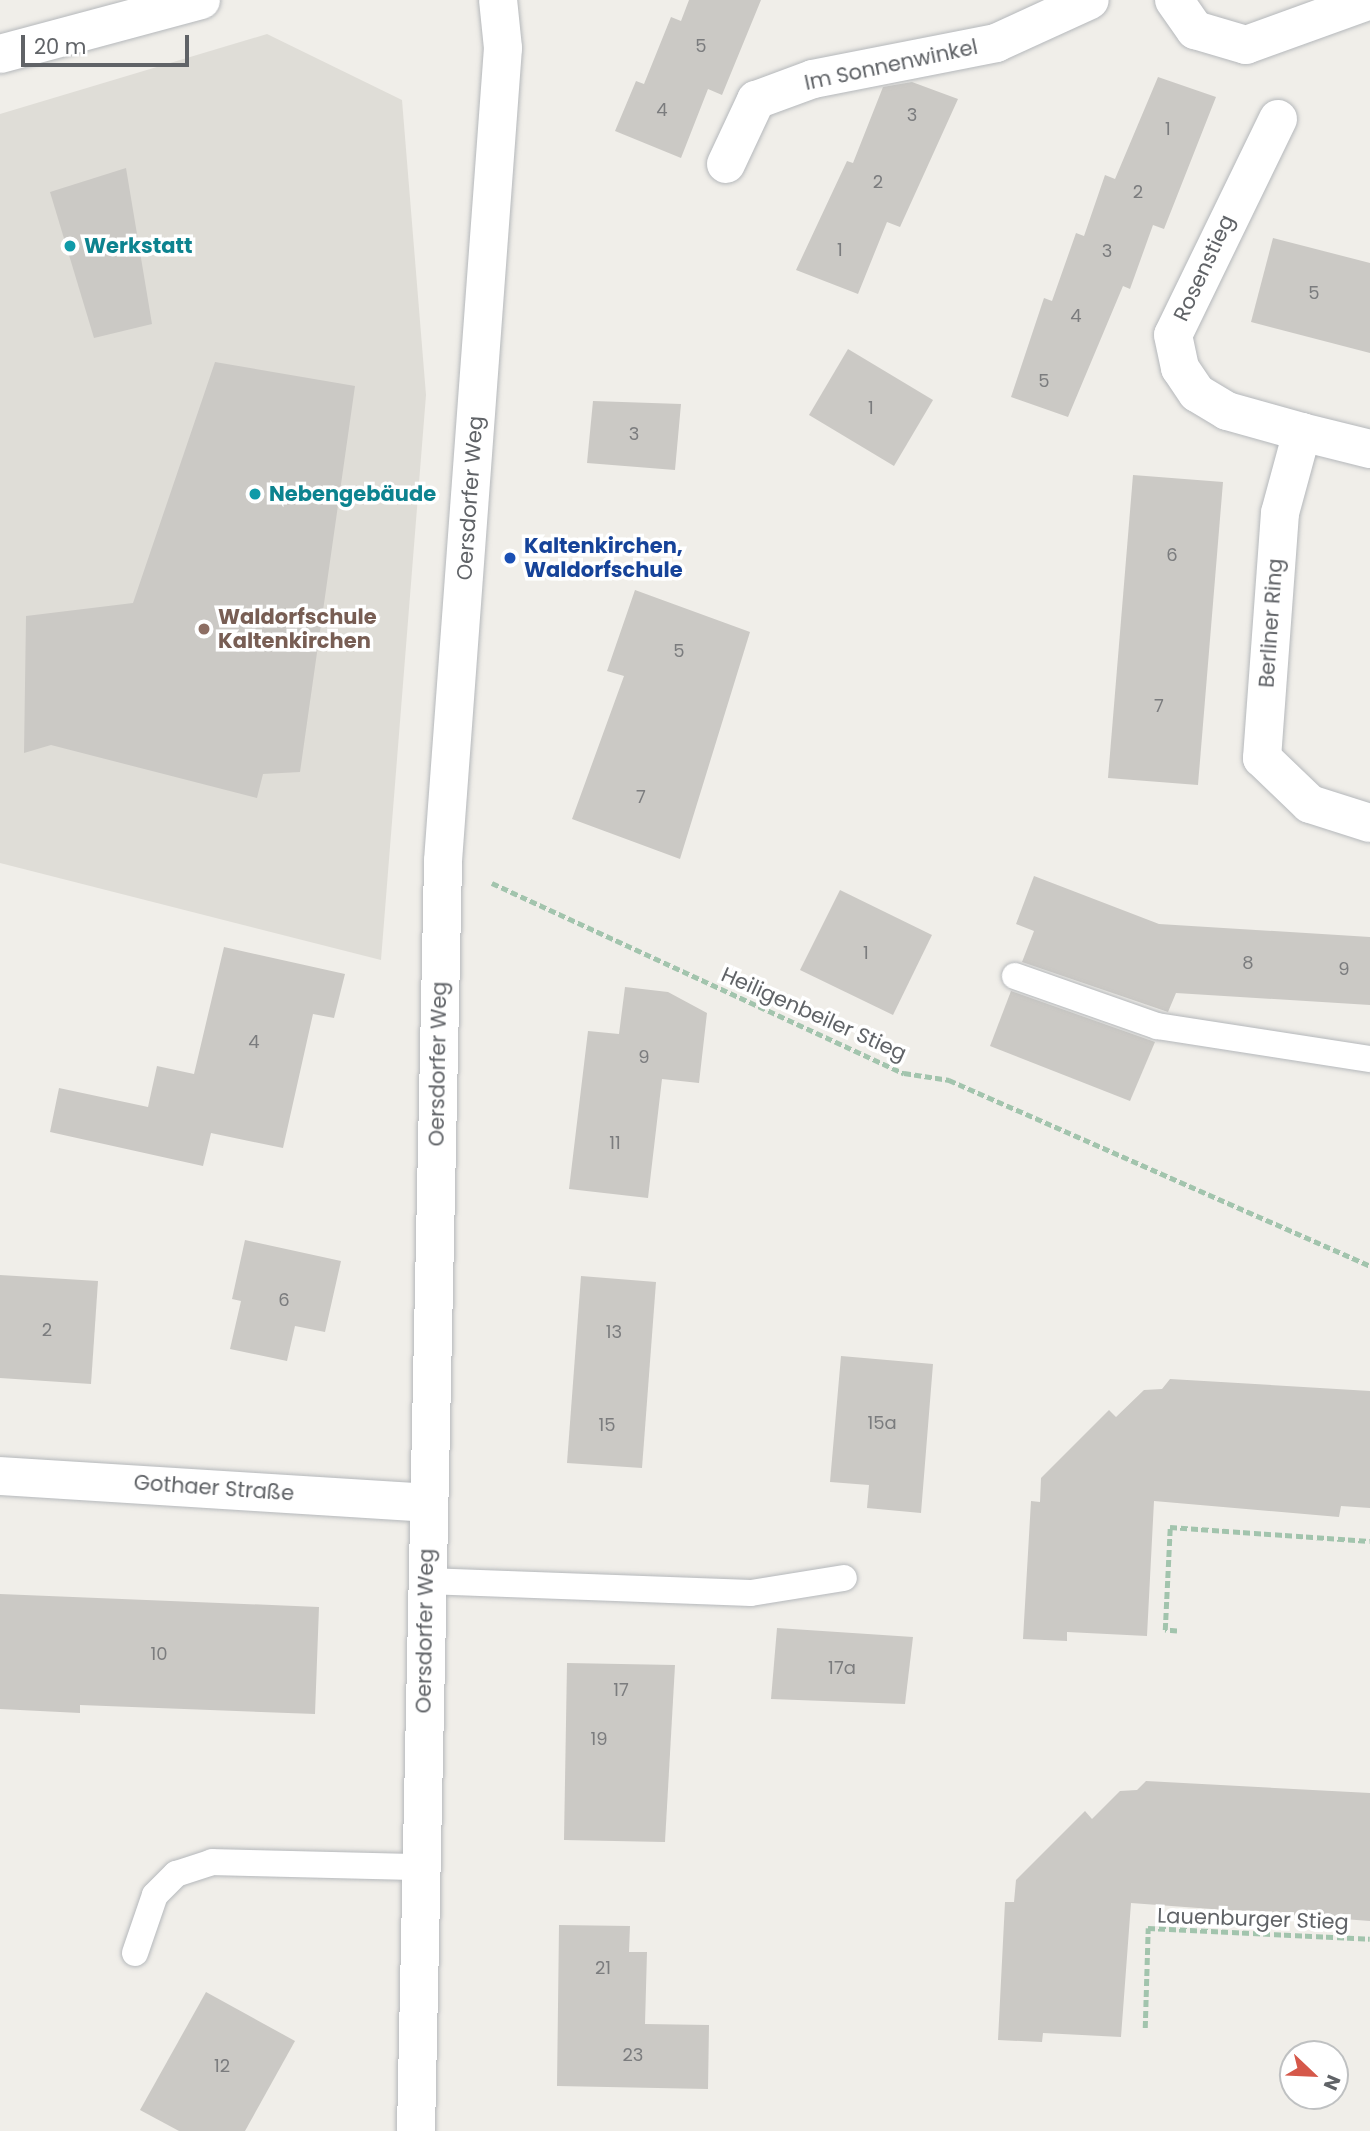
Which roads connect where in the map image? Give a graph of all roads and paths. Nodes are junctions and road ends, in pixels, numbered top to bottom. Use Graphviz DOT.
graph roads {
  1 [pos="201,0"];
  2 [pos="498,0"];
  3 [pos="1090,0"];
  4 [pos="1174,0"];
  5 [pos="1370,0"];
  6 [pos="0,54"];
  7 [pos="1278,119"];
  8 [pos="726,164"];
  9 [pos="1302,432"];
  10 [pos="1370,449"];
  11 [pos="1370,823"];
  12 [pos="443,861"];
  13 [pos="1015,976"];
  14 [pos="1370,1059"];
  15 [pos="1370,1266"];
  16 [pos="0,1476"];
  17 [pos="428,1503"];
  18 [pos="1370,1541"];
  19 [pos="844,1578"];
  20 [pos="426,1581"];
  21 [pos="1177,1631"];
  22 [pos="421,1867"];
  23 [pos="1370,1938"];
  24 [pos="135,1953"];
  25 [pos="1144,2028"];
  26 [pos="416,2131"];
  1 -- 6 [label="street"];
  2 -- 12 [label="street, Oersdorfer Weg"];
  3 -- 8 [label="street, Im Sonnenwinkel"];
  4 -- 5 [label="street"];
  7 -- 9 [label="street, Rosenstieg"];
  9 -- 10 [label="street"];
  9 -- 11 [label="street, Berliner Ring"];
  12 -- 15 [label="path, Heiligenbeiler Stieg"];
  12 -- 17 [label="street, Oersdorfer Weg"];
  13 -- 14 [label="lane"];
  16 -- 17 [label="street, Gothaer Straße"];
  17 -- 20 [label="street, Oersdorfer Weg"];
  18 -- 21 [label="path"];
  19 -- 20 [label="lane"];
  20 -- 22 [label="street, Oersdorfer Weg"];
  22 -- 24 [label="lane"];
  22 -- 26 [label="street, Oersdorfer Weg"];
  23 -- 25 [label="path, Lauenburger Stieg"];
}
